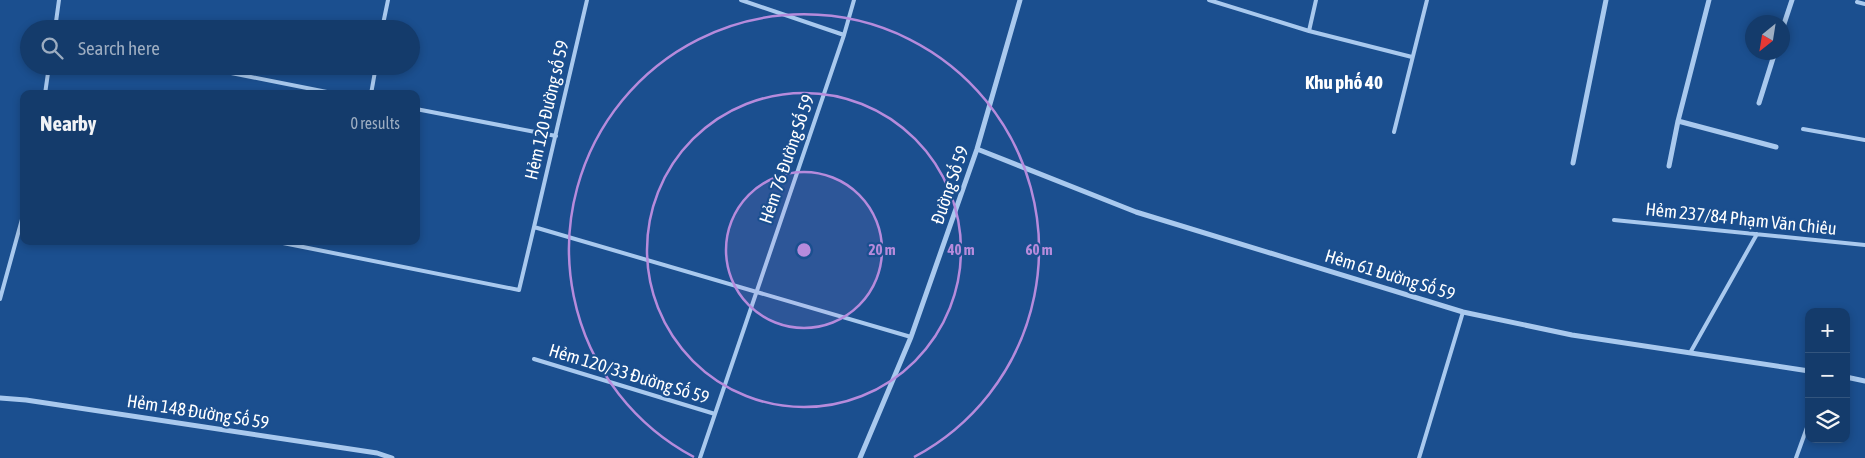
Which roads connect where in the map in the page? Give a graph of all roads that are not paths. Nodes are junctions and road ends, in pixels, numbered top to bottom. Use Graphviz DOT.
graph roads {
  1 [pos="60,0"];
  2 [pos="388,0"];
  3 [pos="588,0"];
  4 [pos="741,0"];
  5 [pos="854,0"];
  6 [pos="1020,0"];
  7 [pos="1209,0"];
  8 [pos="1316,0"];
  9 [pos="1427,0"];
  10 [pos="1606,0"];
  11 [pos="1709,0"];
  12 [pos="1792,0"];
  13 [pos="1857,2"];
  14 [pos="1865,4"];
  15 [pos="1787,15"];
  16 [pos="57,20"];
  17 [pos="384,20"];
  18 [pos="1309,31"];
  19 [pos="844,34"];
  20 [pos="1412,57"];
  21 [pos="1773,60"];
  22 [pos="48,75"];
  23 [pos="241,75"];
  24 [pos="374,75"];
  25 [pos="46,90"];
  26 [pos="317,90"];
  27 [pos="372,90"];
  28 [pos="1760,103"];
  29 [pos="420,110"];
  30 [pos="1678,121"];
  31 [pos="1803,129"];
  32 [pos="1394,132"];
  33 [pos="556,136"];
  34 [pos="1865,140"];
  35 [pos="1776,147"];
  36 [pos="977,149"];
  37 [pos="1572,163"];
  38 [pos="1669,166"];
  39 [pos="1614,220"];
  40 [pos="20,226"];
  41 [pos="534,227"];
  42 [pos="1756,234"];
  43 [pos="1865,244"];
  44 [pos="293,245"];
  45 [pos="756,292"];
  46 [pos="0,299"];
  47 [pos="1463,312"];
  48 [pos="911,337"];
  49 [pos="1690,353"];
  50 [pos="534,360"];
  51 [pos="1805,370"];
  52 [pos="1850,378"];
  53 [pos="1865,381"];
  54 [pos="0,398"];
  55 [pos="715,414"];
  56 [pos="1805,433"];
  57 [pos="376,456"];
  58 [pos="392,458"];
  59 [pos="700,458"];
  60 [pos="860,458"];
  61 [pos="1419,458"];
  62 [pos="1796,458"];
  1 -- 16 [label="lane"];
  2 -- 17 [label="lane"];
  3 -- 33 [label="lane, Hẻm 120 Đường số 59"];
  4 -- 19 [label="lane"];
  5 -- 19 [label="lane, Hẻm 76 Đường Số 59"];
  6 -- 36 [label="street, Đường Số 59"];
  7 -- 18 [label="lane"];
  8 -- 18 [label="lane"];
  9 -- 20 [label="lane"];
  10 -- 37 [label="street"];
  11 -- 30 [label="street"];
  12 -- 15 [label="street"];
  13 -- 14 [label="lane"];
  18 -- 20 [label="lane"];
  19 -- 45 [label="lane, Hẻm 76 Đường Số 59"];
  20 -- 32 [label="lane"];
  21 -- 28 [label="street"];
  22 -- 25 [label="lane"];
  23 -- 26 [label="lane"];
  24 -- 27 [label="lane"];
  29 -- 33 [label="lane"];
  30 -- 35 [label="street"];
  30 -- 38 [label="street"];
  31 -- 34 [label="lane"];
  33 -- 41 [label="lane, Hẻm 120 Đường số 59"];
  36 -- 47 [label="street, Hẻm 61 Đường Số 59"];
  36 -- 48 [label="street, Đường Số 59"];
  39 -- 42 [label="lane, Hẻm 237/84 Phạm Văn Chiêu"];
  40 -- 46 [label="lane"];
  41 -- 44 [label="lane, Hẻm 120 Đường số 59"];
  41 -- 45 [label="lane"];
  42 -- 43 [label="lane, Hẻm 237/84 Phạm Văn Chiêu"];
  42 -- 49 [label="lane"];
  45 -- 48 [label="lane"];
  45 -- 55 [label="lane"];
  47 -- 49 [label="street, Hẻm 61 Đường Số 59"];
  47 -- 61 [label="lane"];
  48 -- 60 [label="street, Đường Số 59"];
  49 -- 51 [label="street, Hẻm 61 Đường Số 59"];
  50 -- 55 [label="lane, Hẻm 120/33 Đường Số 59"];
  52 -- 53 [label="street"];
  54 -- 57 [label="street, Hẻm 148 Đường Số 59"];
  55 -- 59 [label="lane"];
  56 -- 62 [label="lane"];
  57 -- 58 [label="street, Hẻm 148 Đường Số 59"];
}
